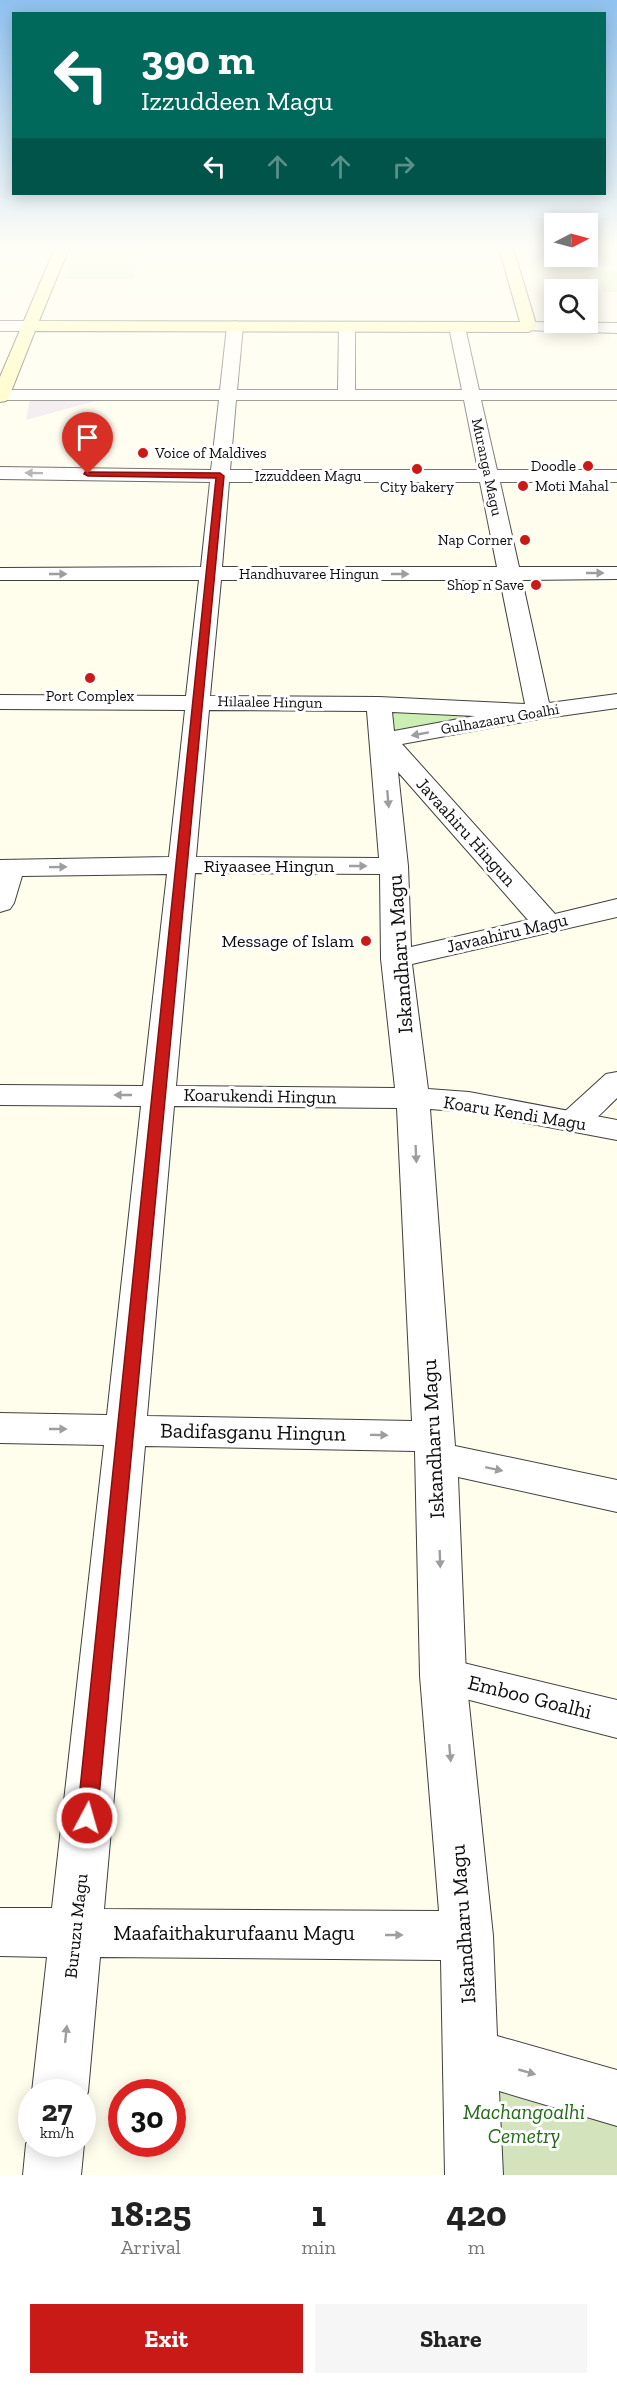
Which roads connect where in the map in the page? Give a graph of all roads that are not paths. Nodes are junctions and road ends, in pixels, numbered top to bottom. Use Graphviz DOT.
graph roads {
  1 [pos="20,350"];
  2 [pos="233,350"];
  3 [pos="346,350"];
  4 [pos="462,350"];
  5 [pos="228,395"];
  6 [pos="346,395"];
  7 [pos="471,395"];
  8 [pos="617,395"];
  9 [pos="0,396"];
  10 [pos="0,473"];
  11 [pos="220,476"];
  12 [pos="489,476"];
  13 [pos="617,476"];
  14 [pos="510,573"];
  15 [pos="617,573"];
  16 [pos="0,574"];
  17 [pos="210,574"];
  18 [pos="0,702"];
  19 [pos="198,702"];
  20 [pos="616,702"];
  21 [pos="379,704"];
  22 [pos="539,712"];
  23 [pos="384,740"];
  24 [pos="181,865"];
  25 [pos="394,866"];
  26 [pos="5,868"];
  27 [pos="0,903"];
  28 [pos="617,908"];
  29 [pos="548,924"];
  30 [pos="396,959"];
  31 [pos="617,1081"];
  32 [pos="0,1095"];
  33 [pos="158,1095"];
  34 [pos="413,1098"];
  35 [pos="573,1120"];
  36 [pos="617,1130"];
  37 [pos="0,1428"];
  38 [pos="126,1429"];
  39 [pos="435,1446"];
  40 [pos="617,1496"];
  41 [pos="443,1676"];
  42 [pos="617,1719"];
  43 [pos="0,1932"];
  44 [pos="76,1932"];
  45 [pos="467,1935"];
  46 [pos="471,2056"];
  47 [pos="61,2079"];
  48 [pos="617,2098"];
  49 [pos="54,2157"];
  50 [pos="52,2175"];
  51 [pos="474,2175"];
  1 -- 9 [label="main road"];
  2 -- 5 [label="street, Buruzu Magu"];
  3 -- 6 [label="street"];
  4 -- 7 [label="street, Muranga Magu"];
  5 -- 6 [label="street"];
  5 -- 9 [label="street"];
  5 -- 11 [label="street, Buruzu Magu"];
  6 -- 7 [label="street"];
  7 -- 8 [label="street"];
  7 -- 12 [label="street, Muranga Magu"];
  11 -- 10 [label="street, Izzuddeen Magu, one-way"];
  11 -- 12 [label="street, Izzuddeen Magu"];
  11 -- 17 [label="street, Buruzu Magu"];
  12 -- 13 [label="street, Izzuddeen Magu"];
  12 -- 14 [label="street, Muranga Magu"];
  14 -- 15 [label="street, Handhuvaree Hingun, one-way"];
  17 -- 14 [label="street, Handhuvaree Hingun, one-way"];
  14 -- 22 [label="street, Muranga Magu"];
  16 -- 17 [label="street, Handhuvaree Hingun, one-way"];
  17 -- 19 [label="street, Buruzu Magu"];
  18 -- 19 [label="street, Hilaalee Hingun"];
  19 -- 21 [label="street, Hilaalee Hingun"];
  19 -- 24 [label="street, Buruzu Magu"];
  20 -- 22 [label="street, Gulhazaaru Goalhi"];
  21 -- 22 [label="street, Hilaalee Hingun"];
  21 -- 23 [label="street, Iskandharu Magu"];
  22 -- 23 [label="street, Gulhazaaru Goalhi, one-way"];
  23 -- 25 [label="street, Iskandharu Magu, one-way"];
  23 -- 29 [label="street, Javaahiru Hingun"];
  24 -- 25 [label="street, Riyaasee Hingun, one-way"];
  26 -- 24 [label="street, Riyaasee Hingun, one-way"];
  24 -- 33 [label="street, Buruzu Magu"];
  25 -- 30 [label="street, Iskandharu Magu"];
  26 -- 27 [label="street"];
  28 -- 29 [label="street, Javaahiru Magu"];
  29 -- 30 [label="street, Javaahiru Magu"];
  30 -- 34 [label="street, Iskandharu Magu"];
  31 -- 35 [label="street"];
  33 -- 32 [label="street, Koarukendi Hingun, one-way"];
  33 -- 34 [label="street, Koarukendi Hingun"];
  33 -- 38 [label="street, Buruzu Magu"];
  34 -- 35 [label="street, Koaru Kendi Magu"];
  34 -- 39 [label="street, Iskandharu Magu, one-way"];
  35 -- 36 [label="street, Koaru Kendi Magu"];
  37 -- 38 [label="street, Badifasganu Hingun, one-way"];
  38 -- 39 [label="street, Badifasganu Hingun, one-way"];
  38 -- 44 [label="street, Buruzu Magu"];
  39 -- 40 [label="street, Badifasganu Hingun, one-way"];
  39 -- 41 [label="street, Iskandharu Magu, one-way"];
  41 -- 42 [label="street, Emboo Goalhi"];
  41 -- 45 [label="street, Iskandharu Magu, one-way"];
  43 -- 44 [label="street, Maafaithakurufaanu Magu"];
  44 -- 45 [label="street, Maafaithakurufaanu Magu, one-way"];
  47 -- 44 [label="street, Buruzu Magu, one-way"];
  45 -- 46 [label="street, Iskandharu Magu"];
  46 -- 48 [label="street, one-way"];
  46 -- 51 [label="street, Iskandharu Magu"];
  49 -- 50 [label="street"];
}
